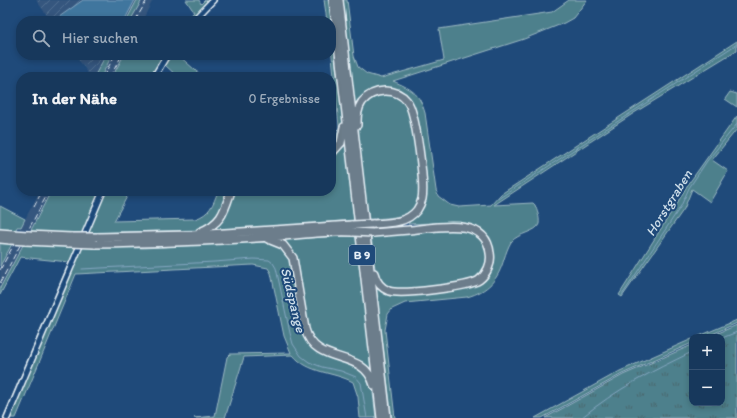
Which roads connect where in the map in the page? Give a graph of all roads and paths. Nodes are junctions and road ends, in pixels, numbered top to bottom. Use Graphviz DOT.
graph roads {
  1 [pos="213,0"];
  2 [pos="333,0"];
  3 [pos="339,0"];
  4 [pos="198,16"];
  5 [pos="335,16"];
  6 [pos="336,25"];
  7 [pos="164,60"];
  8 [pos="157,72"];
  9 [pos="346,110"];
  10 [pos="354,135"];
  11 [pos="336,149"];
  12 [pos="101,196"];
  13 [pos="229,196"];
  14 [pos="352,228"];
  15 [pos="0,233"];
  16 [pos="192,235"];
  17 [pos="11,237"];
  18 [pos="260,238"];
  19 [pos="0,239"];
  20 [pos="96,241"];
  21 [pos="369,258"];
  22 [pos="379,400"];
  23 [pos="7,418"];
  24 [pos="381,418"];
  25 [pos="387,418"];
  1 -- 4 [label="main road"];
  2 -- 5 [label="highway"];
  3 -- 10 [label="highway"];
  6 -- 9 [label="highway"];
  7 -- 8 [label="main road"];
  9 -- 11 [label="highway"];
  9 -- 22 [label="highway, B 9"];
  10 -- 14 [label="highway, bridge"];
  10 -- 21 [label="highway, B 9"];
  12 -- 23 [label="main road"];
  13 -- 16 [label="highway"];
  14 -- 16 [label="highway"];
  14 -- 18 [label="highway"];
  14 -- 21 [label="highway, bridge"];
  15 -- 17 [label="highway"];
  16 -- 20 [label="highway"];
  17 -- 19 [label="highway"];
  17 -- 20 [label="highway, bridge"];
  18 -- 20 [label="highway"];
  18 -- 22 [label="highway"];
  21 -- 25 [label="highway, B 9"];
  22 -- 24 [label="highway, B 9"];
}
